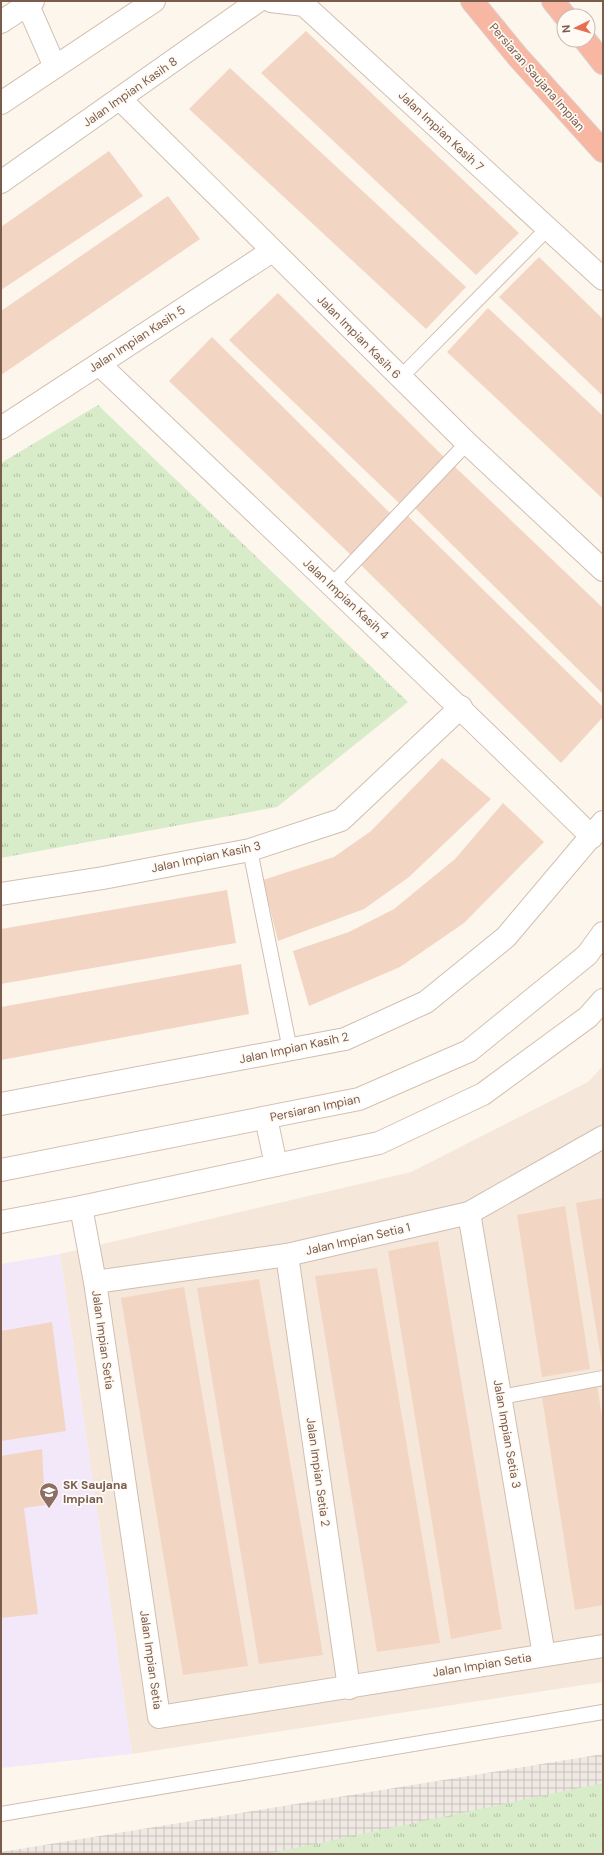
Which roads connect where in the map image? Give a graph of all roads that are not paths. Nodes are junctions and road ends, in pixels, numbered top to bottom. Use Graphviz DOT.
graph roads {
  1 [pos="154,1"];
  2 [pos="258,1"];
  3 [pos="271,1"];
  4 [pos="472,1"];
  5 [pos="28,2"];
  6 [pos="1,22"];
  7 [pos="591,48"];
  8 [pos="603,63"];
  9 [pos="55,66"];
  10 [pos="120,99"];
  11 [pos="1,103"];
  12 [pos="603,151"];
  13 [pos="1,182"];
  14 [pos="548,228"];
  15 [pos="272,251"];
  16 [pos="603,279"];
  17 [pos="99,364"];
  18 [pos="400,378"];
  19 [pos="1,428"];
  20 [pos="467,443"];
  21 [pos="603,570"];
  22 [pos="331,586"];
  23 [pos="461,707"];
  24 [pos="598,829"];
  25 [pos="250,850"];
  26 [pos="1,894"];
  27 [pos="603,933"];
  28 [pos="603,1000"];
  29 [pos="290,1050"];
  30 [pos="1,1104"];
  31 [pos="266,1118"];
  32 [pos="603,1137"];
  33 [pos="276,1165"];
  34 [pos="1,1170"];
  35 [pos="81,1207"];
  36 [pos="469,1213"];
  37 [pos="1,1222"];
  38 [pos="287,1256"];
  39 [pos="95,1282"];
  40 [pos="603,1378"];
  41 [pos="501,1397"];
  42 [pos="603,1646"];
  43 [pos="544,1655"];
  44 [pos="349,1688"];
  45 [pos="603,1712"];
  46 [pos="1,1814"];
  1 -- 9 [label="street"];
  2 -- 10 [label="street, Jalan Impian Kasih 8"];
  3 -- 14 [label="street, Jalan Impian Kasih 7"];
  4 -- 12 [label="highway, Persiaran Saujana Impian"];
  5 -- 6 [label="street"];
  5 -- 9 [label="street"];
  7 -- 8 [label="highway"];
  9 -- 11 [label="street"];
  10 -- 13 [label="street, Jalan Impian Kasih 8"];
  10 -- 15 [label="street, Jalan Impian Kasih 6"];
  14 -- 16 [label="street, Jalan Impian Kasih 7"];
  14 -- 18 [label="lane"];
  15 -- 17 [label="street, Jalan Impian Kasih 5"];
  15 -- 18 [label="street, Jalan Impian Kasih 6"];
  17 -- 19 [label="street, Jalan Impian Kasih 5"];
  17 -- 22 [label="street, Jalan Impian Kasih 4"];
  18 -- 20 [label="street, Jalan Impian Kasih 6"];
  20 -- 21 [label="street, Jalan Impian Kasih 6"];
  20 -- 22 [label="lane"];
  22 -- 23 [label="street, Jalan Impian Kasih 4"];
  23 -- 24 [label="street, Jalan Impian Kasih 4"];
  23 -- 25 [label="street, Jalan Impian Kasih 3"];
  24 -- 29 [label="street, Jalan Impian Kasih 2"];
  25 -- 26 [label="street, Jalan Impian Kasih 3"];
  25 -- 29 [label="lane"];
  27 -- 31 [label="street, Persiaran Impian"];
  28 -- 33 [label="street"];
  29 -- 30 [label="street, Jalan Impian Kasih 2"];
  31 -- 33 [label="street"];
  31 -- 34 [label="street, Persiaran Impian"];
  32 -- 36 [label="street, Jalan Impian Setia 1"];
  33 -- 35 [label="street"];
  35 -- 37 [label="street"];
  35 -- 39 [label="street, Jalan Impian Setia"];
  36 -- 38 [label="street, Jalan Impian Setia 1"];
  36 -- 41 [label="street, Jalan Impian Setia 3"];
  38 -- 39 [label="street, Jalan Impian Setia 1"];
  38 -- 44 [label="street, Jalan Impian Setia 2"];
  39 -- 44 [label="street, Jalan Impian Setia"];
  40 -- 41 [label="lane"];
  41 -- 43 [label="street, Jalan Impian Setia 3"];
  42 -- 43 [label="street, Jalan Impian Setia"];
  43 -- 44 [label="street, Jalan Impian Setia"];
  45 -- 46 [label="lane"];
}
